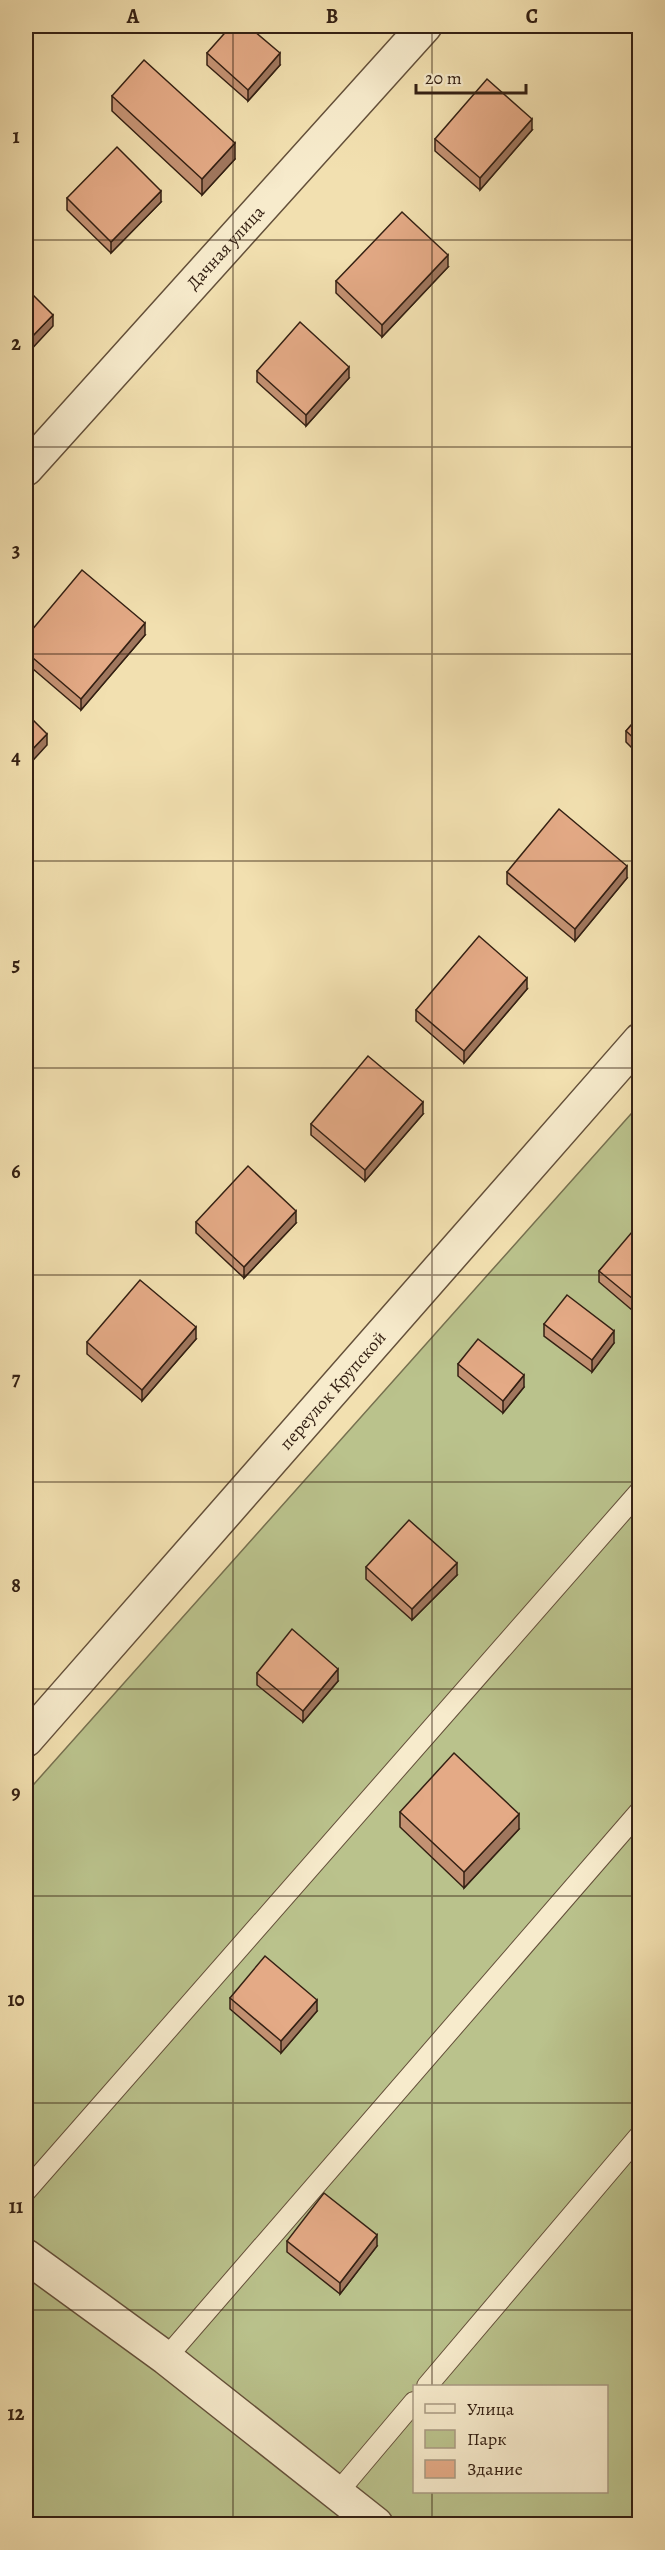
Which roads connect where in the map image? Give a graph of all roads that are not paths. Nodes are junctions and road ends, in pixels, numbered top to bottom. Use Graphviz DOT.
graph roads {
  1 [pos="425,26"];
  2 [pos="26,469"];
  3 [pos="639,1040"];
  4 [pos="639,1491"];
  5 [pos="26,1740"];
  6 [pos="639,1811"];
  7 [pos="639,2135"];
  8 [pos="26,2191"];
  9 [pos="26,2256"];
  10 [pos="166,2358"];
  11 [pos="428,2385"];
  12 [pos="413,2403"];
  13 [pos="338,2492"];
  14 [pos="376,2524"];
  1 -- 2 [label="street, Дачная улица"];
  3 -- 5 [label="street, переулок Крупской"];
  4 -- 8 [label="lane"];
  6 -- 10 [label="lane"];
  7 -- 11 [label="lane"];
  9 -- 10 [label="street"];
  10 -- 13 [label="street"];
  12 -- 13 [label="lane"];
  13 -- 14 [label="street"];
}
